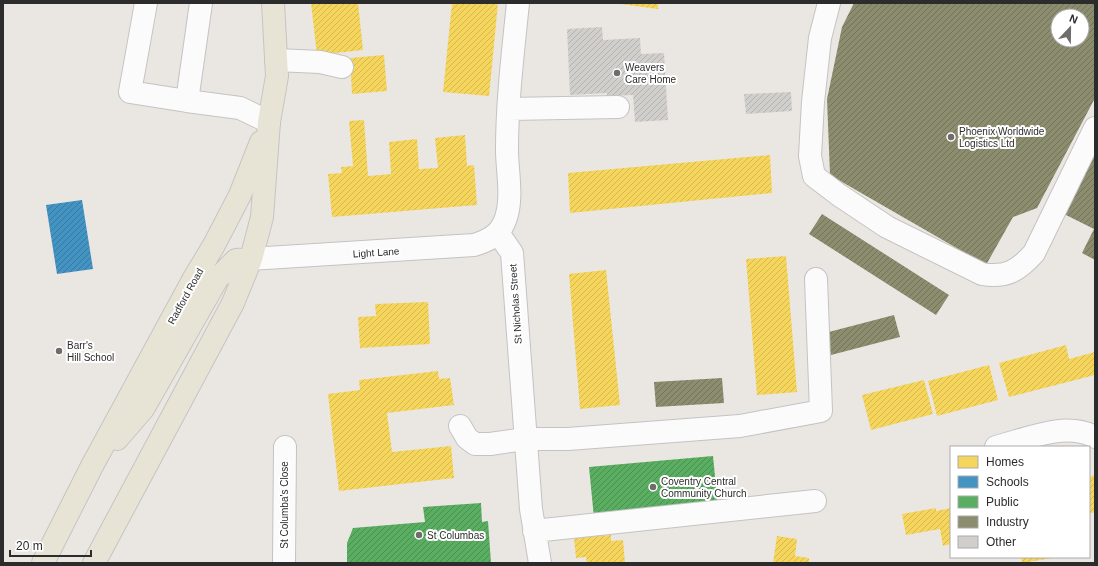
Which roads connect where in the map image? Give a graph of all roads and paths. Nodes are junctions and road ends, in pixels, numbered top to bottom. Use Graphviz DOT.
graph roads {
  1 [pos="146,3"];
  2 [pos="200,3"];
  3 [pos="273,3"];
  4 [pos="518,3"];
  5 [pos="829,3"];
  6 [pos="276,60"];
  7 [pos="342,68"];
  8 [pos="187,101"];
  9 [pos="618,107"];
  10 [pos="509,109"];
  11 [pos="269,122"];
  12 [pos="1095,128"];
  13 [pos="498,233"];
  14 [pos="250,259"];
  15 [pos="816,280"];
  16 [pos="460,426"];
  17 [pos="1095,437"];
  18 [pos="525,440"];
  19 [pos="1001,446"];
  20 [pos="285,447"];
  21 [pos="92,466"];
  22 [pos="815,501"];
  23 [pos="534,531"];
  24 [pos="43,563"];
  25 [pos="94,563"];
  26 [pos="284,563"];
  27 [pos="540,563"];
  1 -- 8 [label="street"];
  2 -- 8 [label="street"];
  3 -- 6 [label="main road, Radford Road"];
  4 -- 10 [label="street"];
  5 -- 12 [label="street"];
  6 -- 7 [label="street"];
  6 -- 11 [label="main road, Radford Road"];
  8 -- 11 [label="street"];
  9 -- 10 [label="street"];
  10 -- 13 [label="street"];
  11 -- 14 [label="main road, Radford Road"];
  11 -- 21 [label="main road, Radford Road"];
  13 -- 14 [label="street, Light Lane"];
  13 -- 18 [label="street, St Nicholas Street"];
  14 -- 21 [label="main road, Radford Road"];
  14 -- 25 [label="main road, Radford Road"];
  15 -- 18 [label="street"];
  16 -- 18 [label="street"];
  17 -- 19 [label="street"];
  18 -- 23 [label="street, St Nicholas Street"];
  20 -- 26 [label="street, St Columba's Close"];
  21 -- 24 [label="main road, Radford Road"];
  22 -- 23 [label="street"];
  23 -- 27 [label="street, St Nicholas Street"];
}
